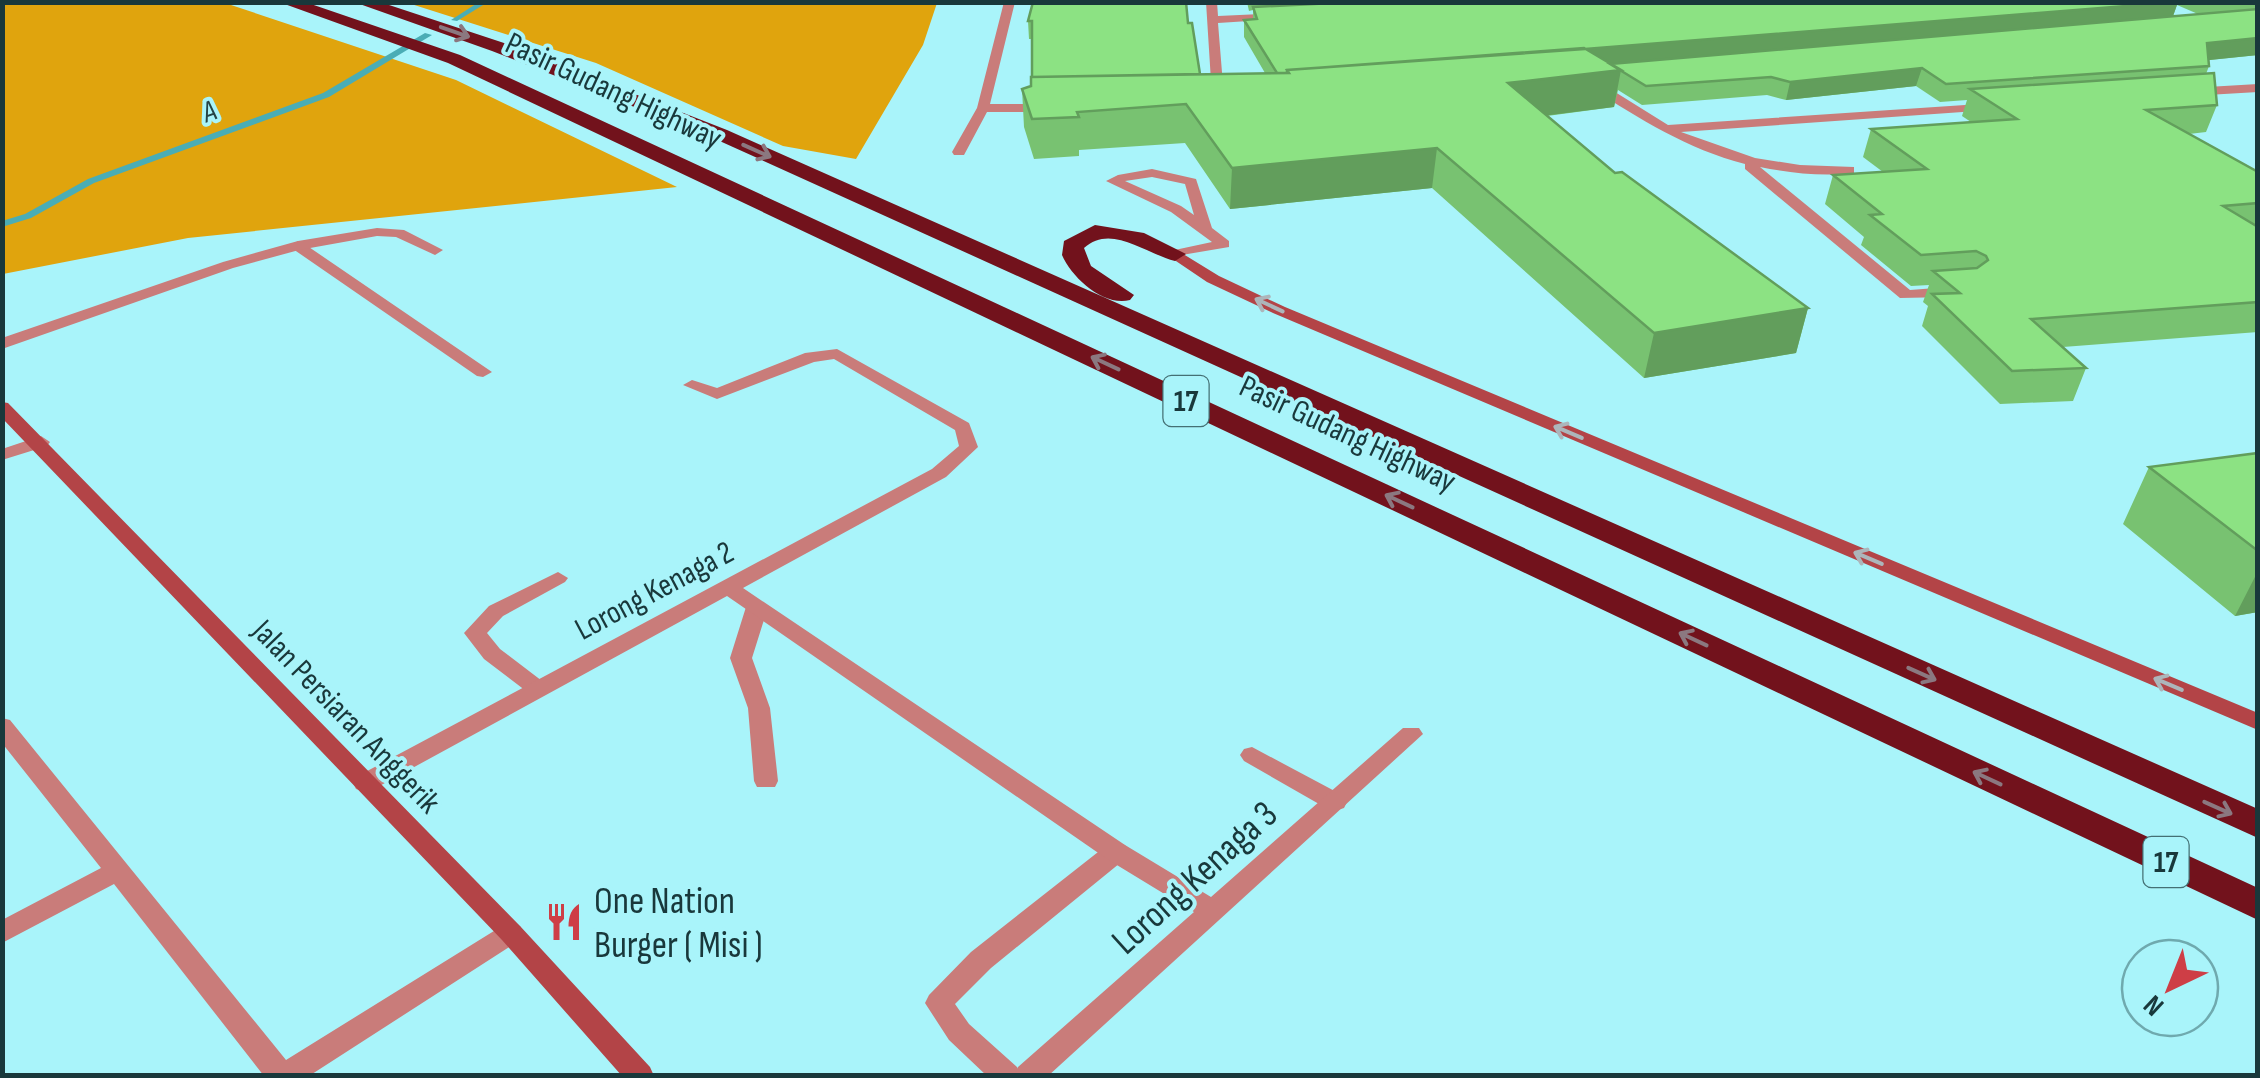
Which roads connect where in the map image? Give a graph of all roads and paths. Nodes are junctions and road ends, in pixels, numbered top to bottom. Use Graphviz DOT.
graph roads {
  1 [pos="288,2"];
  2 [pos="362,2"];
  3 [pos="1010,2"];
  4 [pos="1211,2"];
  5 [pos="1287,16"];
  6 [pos="1212,20"];
  7 [pos="1602,76"];
  8 [pos="2258,88"];
  9 [pos="2178,93"];
  10 [pos="1218,99"];
  11 [pos="1238,99"];
  12 [pos="1200,100"];
  13 [pos="2001,106"];
  14 [pos="1071,107"];
  15 [pos="983,108"];
  16 [pos="1665,129"];
  17 [pos="959,152"];
  18 [pos="1748,165"];
  19 [pos="1850,170"];
  20 [pos="1204,227"];
  21 [pos="298,246"];
  22 [pos="435,250"];
  23 [pos="1175,254"];
  24 [pos="1966,290"];
  25 [pos="2,344"];
  26 [pos="483,372"];
  27 [pos="1258,376"];
  28 [pos="692,385"];
  29 [pos="2,407"];
  30 [pos="41,442"];
  31 [pos="2,455"];
  32 [pos="558,578"];
  33 [pos="728,586"];
  34 [pos="758,607"];
  35 [pos="538,689"];
  36 [pos="2258,722"];
  37 [pos="2,726"];
  38 [pos="1411,734"];
  39 [pos="1252,754"];
  40 [pos="766,781"];
  41 [pos="365,783"];
  42 [pos="1335,802"];
  43 [pos="2258,826"];
  44 [pos="1116,852"];
  45 [pos="115,872"];
  46 [pos="2258,905"];
  47 [pos="1213,911"];
  48 [pos="2,933"];
  49 [pos="510,933"];
  50 [pos="283,1076"];
  51 [pos="640,1076"];
  52 [pos="1007,1076"];
  53 [pos="1028,1076"];
  46 -- 1 [label="highway, Pasir Gudang Highway / 17, one-way"];
  2 -- 27 [label="highway, Pasir Gudang Highway / 17, one-way"];
  3 -- 15 [label="street"];
  4 -- 6 [label="street"];
  5 -- 6 [label="street"];
  6 -- 10 [label="street"];
  7 -- 16 [label="street"];
  8 -- 9 [label="street"];
  10 -- 11 [label="street"];
  10 -- 12 [label="street"];
  13 -- 16 [label="street"];
  14 -- 15 [label="street"];
  15 -- 17 [label="street"];
  16 -- 18 [label="street"];
  18 -- 19 [label="street"];
  18 -- 24 [label="street"];
  20 -- 20 [label="street"];
  20 -- 23 [label="street"];
  21 -- 22 [label="street"];
  21 -- 25 [label="street"];
  21 -- 26 [label="street"];
  23 -- 27 [label="highway"];
  36 -- 23 [label="street, one-way"];
  27 -- 43 [label="highway, Pasir Gudang Highway / 17, one-way"];
  28 -- 33 [label="street, Lorong Kenaga 2"];
  29 -- 30 [label="street, Jalan Persiaran Anggerik"];
  30 -- 31 [label="street"];
  30 -- 41 [label="street, Jalan Persiaran Anggerik"];
  32 -- 35 [label="street"];
  33 -- 34 [label="street"];
  33 -- 35 [label="street, Lorong Kenaga 2"];
  34 -- 40 [label="street"];
  34 -- 44 [label="street"];
  35 -- 41 [label="street, Lorong Kenaga 2"];
  37 -- 45 [label="street"];
  38 -- 42 [label="street, Lorong Kenaga 3"];
  39 -- 42 [label="street"];
  41 -- 49 [label="street, Jalan Persiaran Anggerik"];
  42 -- 47 [label="street, Lorong Kenaga 3"];
  44 -- 47 [label="street"];
  44 -- 52 [label="street"];
  45 -- 48 [label="street"];
  45 -- 50 [label="street"];
  47 -- 53 [label="street, Lorong Kenaga 3"];
  49 -- 50 [label="street"];
  49 -- 51 [label="street, Jalan Persiaran Anggerik"];
}
